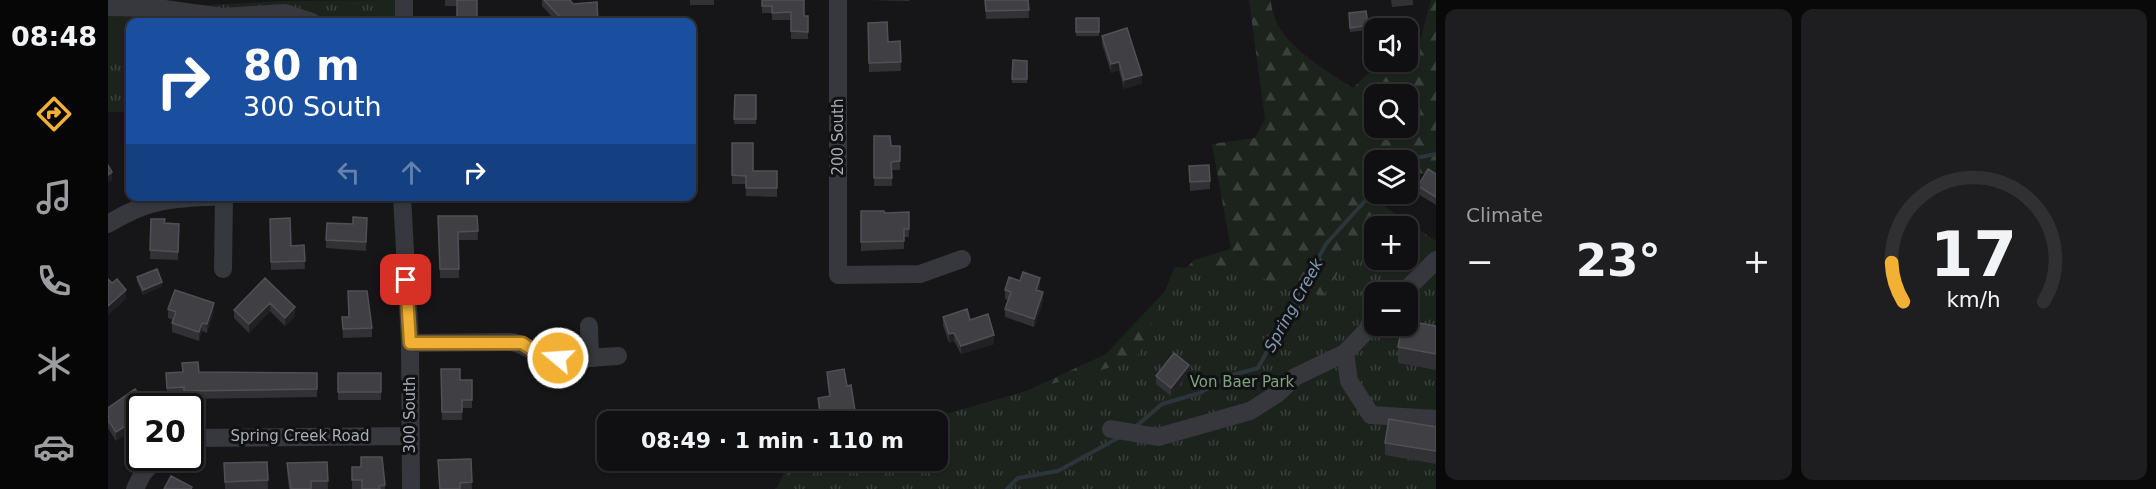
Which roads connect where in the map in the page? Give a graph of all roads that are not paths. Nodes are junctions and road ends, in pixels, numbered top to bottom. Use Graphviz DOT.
graph roads {
  1 [pos="404,0"];
  2 [pos="838,0"];
  3 [pos="108,7"];
  4 [pos="300,18"];
  5 [pos="404,18"];
  6 [pos="159,201"];
  7 [pos="226,201"];
  8 [pos="402,201"];
  9 [pos="108,224"];
  10 [pos="962,260"];
  11 [pos="1436,260"];
  12 [pos="223,269"];
  13 [pos="1414,282"];
  14 [pos="589,326"];
  15 [pos="1364,333"];
  16 [pos="410,343"];
  17 [pos="1345,353"];
  18 [pos="618,356"];
  19 [pos="590,357"];
  20 [pos="1436,419"];
  21 [pos="1111,429"];
  22 [pos="410,436"];
  23 [pos="204,438"];
  24 [pos="145,471"];
  25 [pos="135,489"];
  26 [pos="411,489"];
  1 -- 5 [label="street"];
  2 -- 10 [label="street, 200 South"];
  3 -- 4 [label="street"];
  6 -- 9 [label="street"];
  7 -- 12 [label="street"];
  8 -- 16 [label="street, 300 South"];
  11 -- 13 [label="street"];
  14 -- 19 [label="street"];
  15 -- 17 [label="street"];
  16 -- 19 [label="street"];
  16 -- 22 [label="street, 300 South"];
  17 -- 20 [label="street"];
  17 -- 21 [label="street"];
  18 -- 19 [label="street"];
  22 -- 23 [label="street, Spring Creek Road"];
  22 -- 26 [label="street, 300 South"];
  24 -- 25 [label="street"];
}
